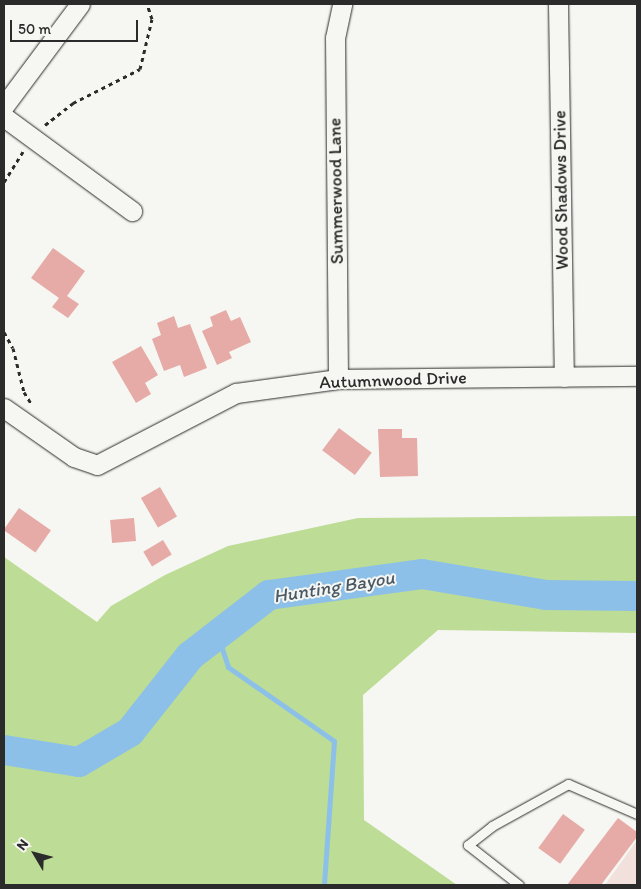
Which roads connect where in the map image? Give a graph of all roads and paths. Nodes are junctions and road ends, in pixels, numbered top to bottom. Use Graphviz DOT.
graph roads {
  1 [pos="80,4"];
  2 [pos="147,4"];
  3 [pos="342,4"];
  4 [pos="558,4"];
  5 [pos="4,106"];
  6 [pos="4,117"];
  7 [pos="38,132"];
  8 [pos="25,149"];
  9 [pos="4,182"];
  10 [pos="132,211"];
  11 [pos="4,332"];
  12 [pos="637,376"];
  13 [pos="564,377"];
  14 [pos="338,379"];
  15 [pos="4,408"];
  16 [pos="37,413"];
  17 [pos="637,814"];
  18 [pos="519,885"];
  1 -- 5 [label="street"];
  2 -- 7 [label="path"];
  3 -- 14 [label="street, Summerwood Lane"];
  4 -- 13 [label="street, Wood Shadows Drive"];
  6 -- 10 [label="street"];
  8 -- 9 [label="path"];
  11 -- 16 [label="path"];
  12 -- 13 [label="street, Autumnwood Drive"];
  13 -- 14 [label="street, Autumnwood Drive"];
  14 -- 15 [label="street, Autumnwood Drive"];
  17 -- 18 [label="lane"];
}
